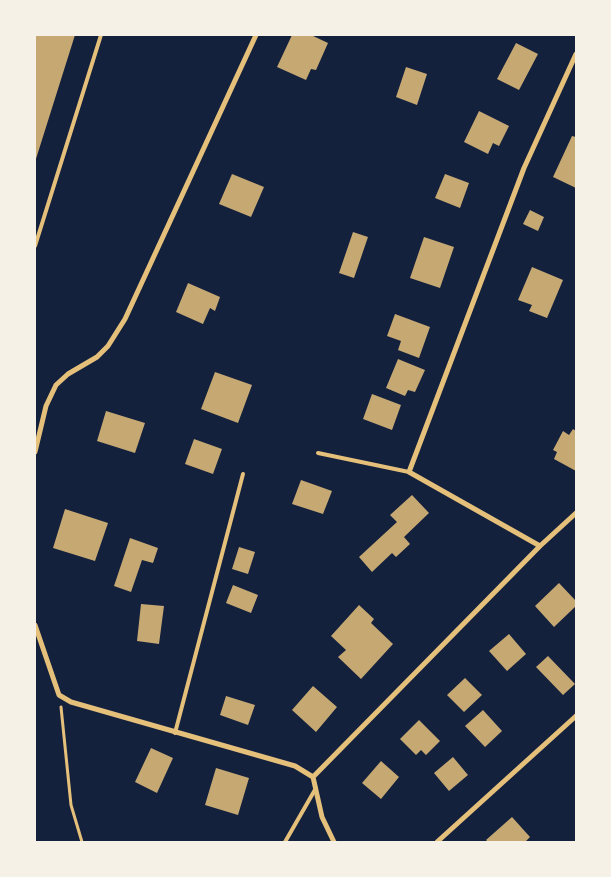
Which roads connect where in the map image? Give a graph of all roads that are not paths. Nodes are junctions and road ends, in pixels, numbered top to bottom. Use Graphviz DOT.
graph roads {
  1 [pos="101,35"];
  2 [pos="256,35"];
  3 [pos="576,54"];
  4 [pos="35,246"];
  5 [pos="35,452"];
  6 [pos="318,454"];
  7 [pos="409,472"];
  8 [pos="243,474"];
  9 [pos="576,514"];
  10 [pos="540,546"];
  11 [pos="35,625"];
  12 [pos="576,716"];
  13 [pos="175,733"];
  14 [pos="313,777"];
  15 [pos="316,788"];
  16 [pos="285,842"];
  17 [pos="334,842"];
  18 [pos="437,842"];
  1 -- 4 [label="lane"];
  2 -- 5 [label="street"];
  3 -- 7 [label="street"];
  6 -- 7 [label="lane"];
  7 -- 10 [label="street"];
  8 -- 13 [label="lane"];
  9 -- 10 [label="street"];
  10 -- 14 [label="street"];
  11 -- 13 [label="street"];
  12 -- 18 [label="street"];
  13 -- 14 [label="street"];
  14 -- 15 [label="street"];
  15 -- 16 [label="lane"];
  15 -- 17 [label="street"];
}
